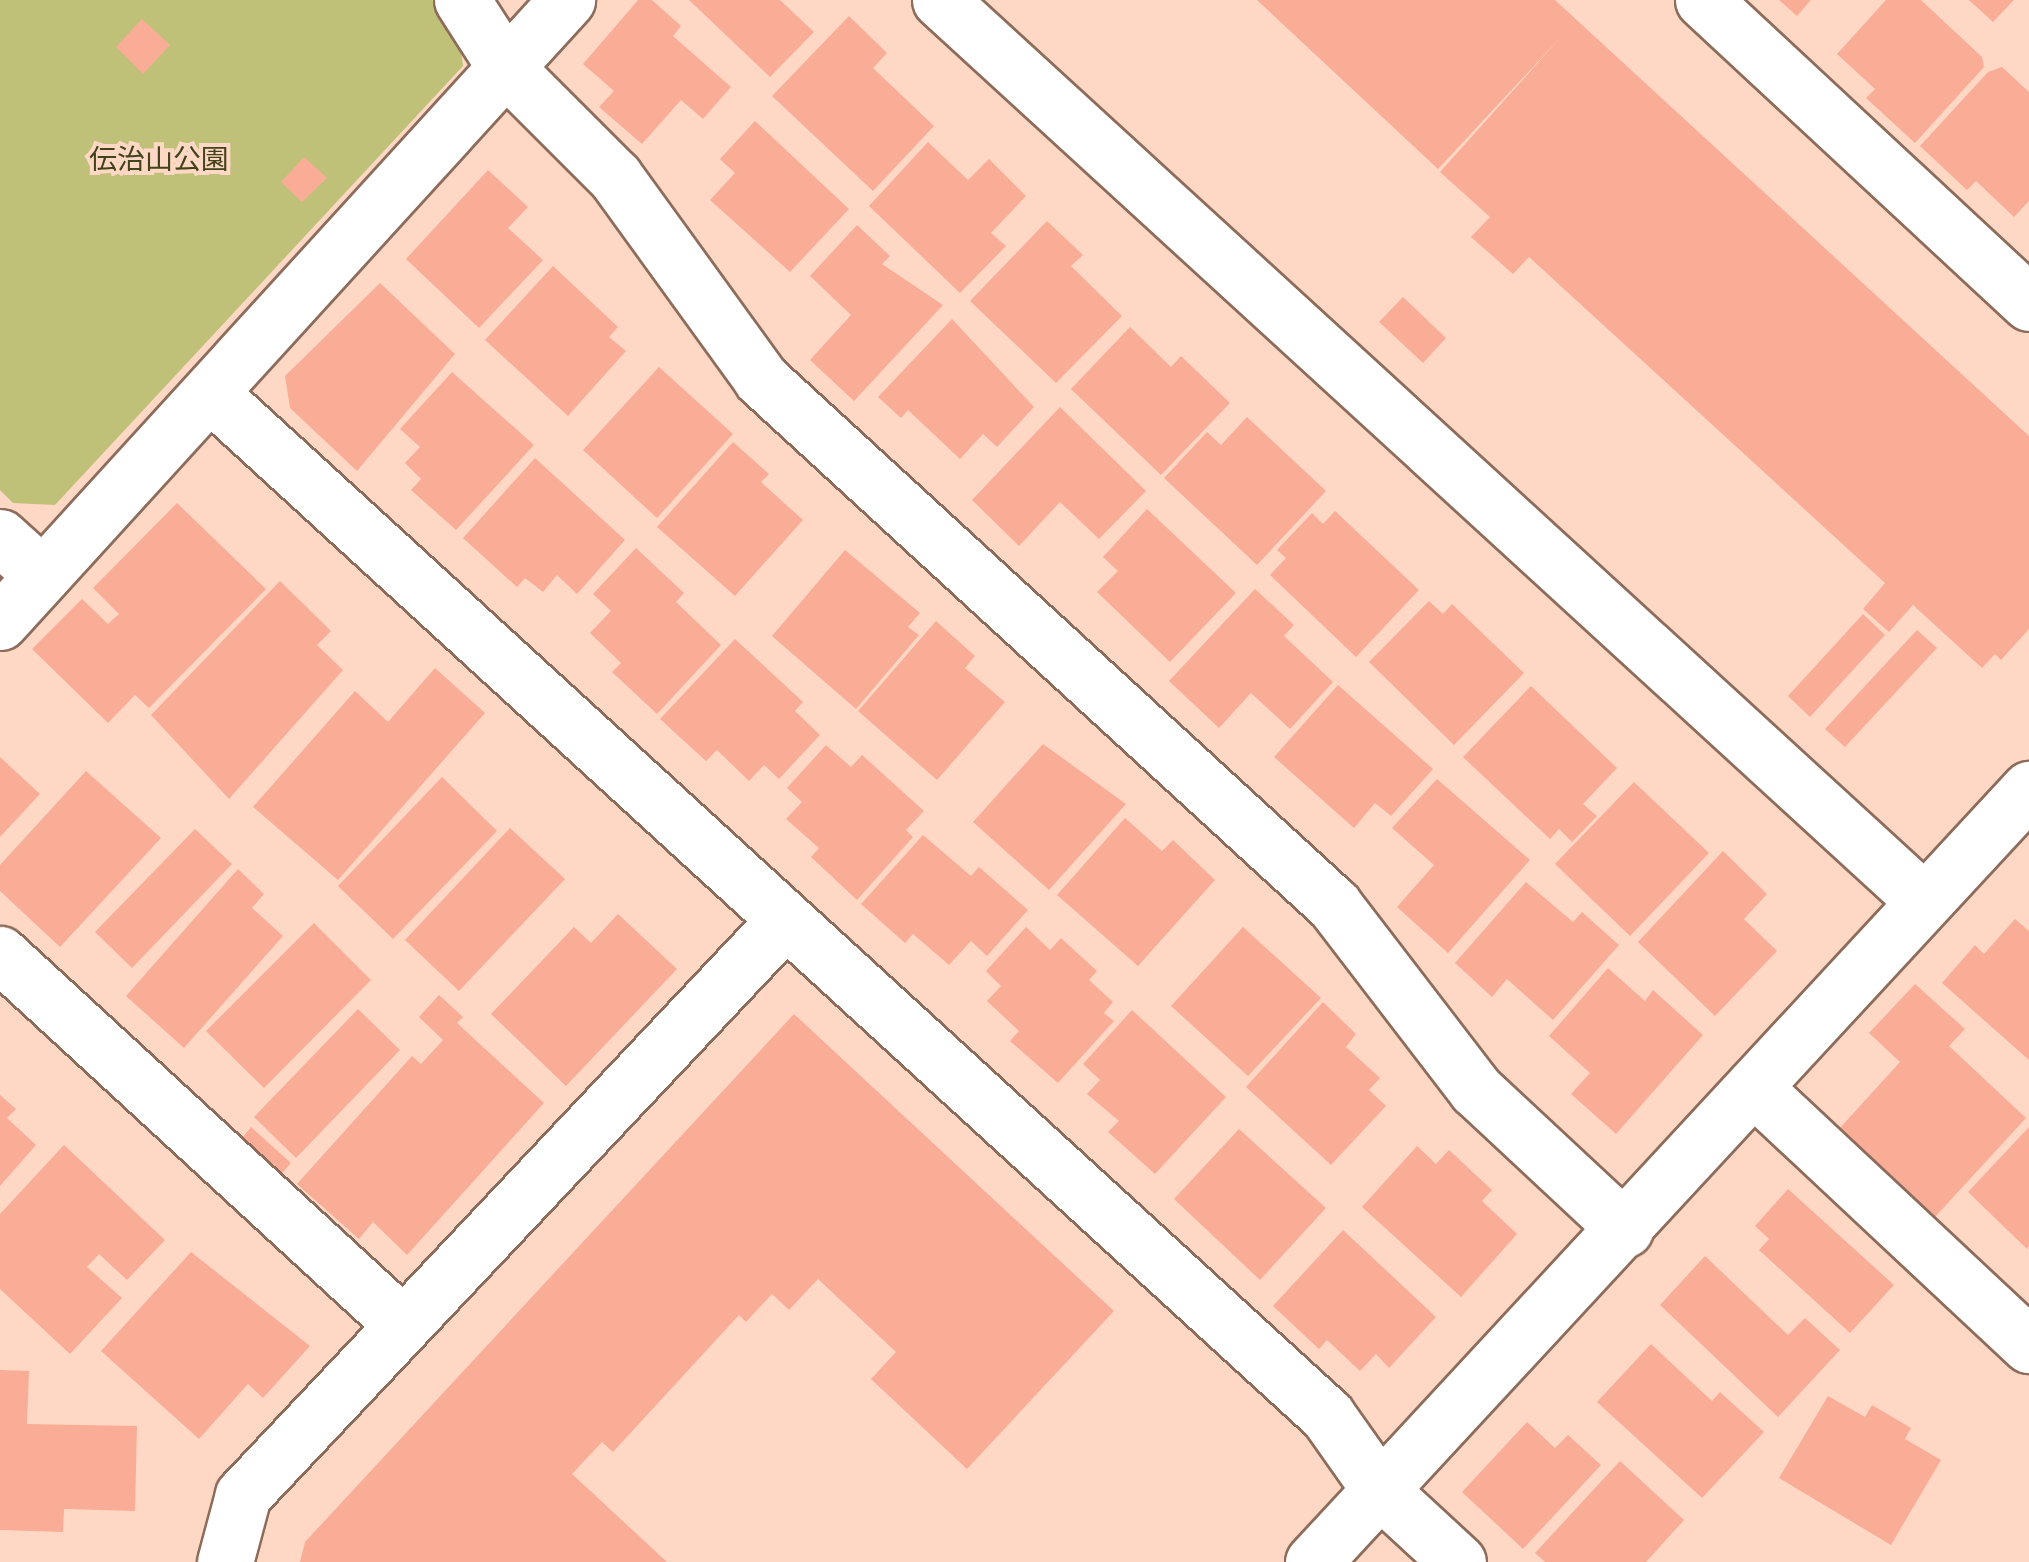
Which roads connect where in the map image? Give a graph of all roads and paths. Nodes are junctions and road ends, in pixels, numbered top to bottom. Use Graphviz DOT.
graph roads {
  1 [pos="462,0"];
  2 [pos="567,0"];
  3 [pos="940,0"];
  4 [pos="1703,0"];
  5 [pos="505,66"];
  6 [pos="2029,303"];
  7 [pos="210,393"];
  8 [pos="0,536"];
  9 [pos="42,574"];
  10 [pos="0,622"];
  11 [pos="2029,789"];
  12 [pos="1924,901"];
  13 [pos="785,920"];
  14 [pos="0,954"];
  15 [pos="1753,1087"];
  16 [pos="1626,1229"];
  17 [pos="402,1324"];
  18 [pos="2029,1344"];
  19 [pos="1380,1490"];
  20 [pos="224,1562"];
  21 [pos="1314,1562"];
  22 [pos="1458,1562"];
  1 -- 5 [label="street"];
  2 -- 5 [label="street"];
  3 -- 12 [label="street"];
  4 -- 6 [label="street"];
  5 -- 7 [label="street"];
  5 -- 16 [label="street"];
  7 -- 9 [label="street"];
  7 -- 13 [label="street"];
  8 -- 9 [label="street"];
  9 -- 10 [label="street"];
  11 -- 12 [label="street"];
  12 -- 15 [label="street"];
  13 -- 17 [label="street"];
  13 -- 19 [label="street"];
  14 -- 17 [label="street"];
  15 -- 16 [label="street"];
  15 -- 18 [label="street"];
  16 -- 19 [label="street"];
  17 -- 20 [label="street"];
  19 -- 21 [label="street"];
  19 -- 22 [label="street"];
}
